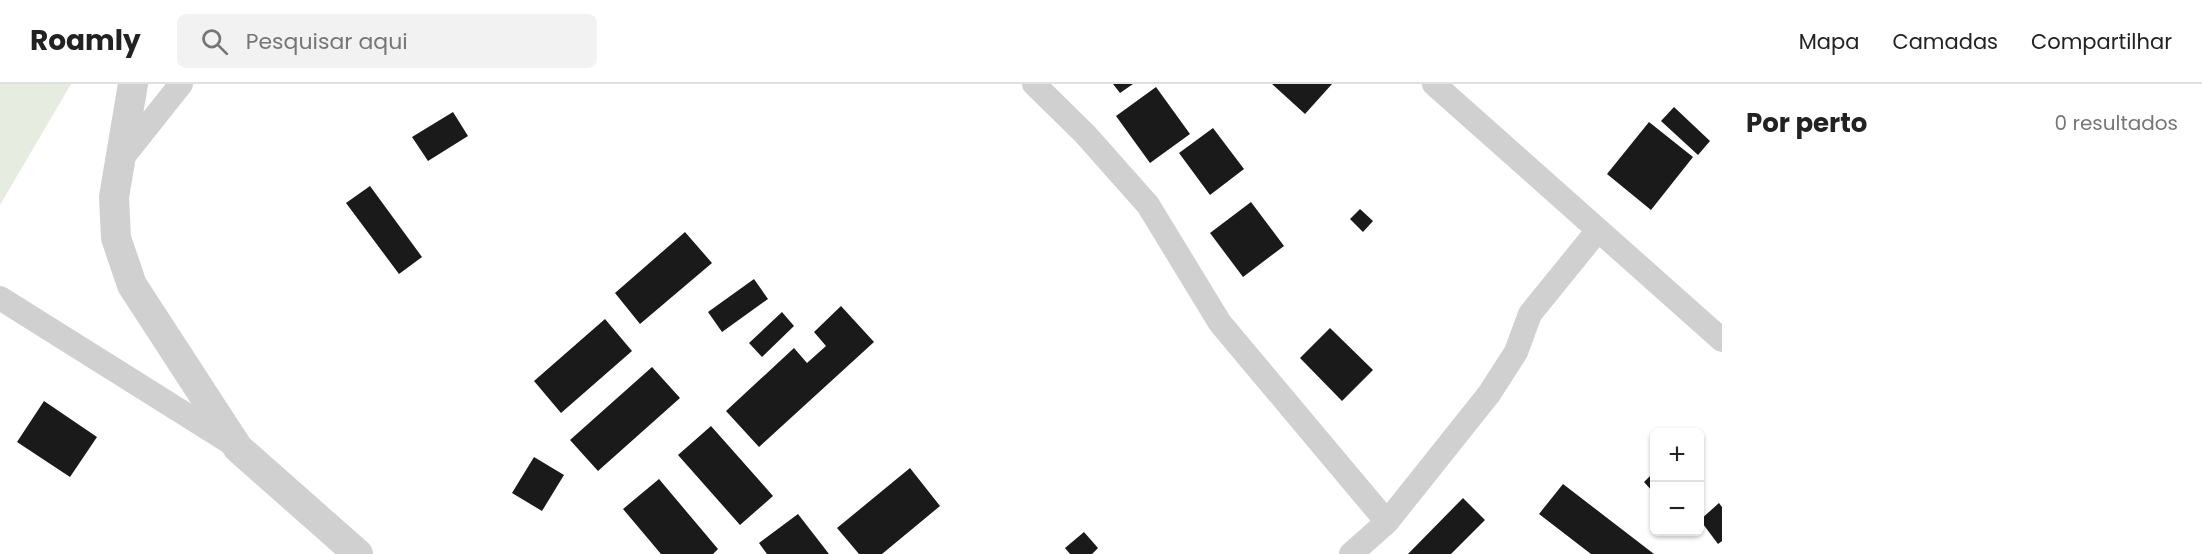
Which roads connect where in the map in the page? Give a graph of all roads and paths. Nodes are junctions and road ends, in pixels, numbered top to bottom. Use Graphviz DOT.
graph roads {
  1 [pos="133,84"];
  2 [pos="181,84"];
  3 [pos="1034,84"];
  4 [pos="1434,84"];
  5 [pos="118,164"];
  6 [pos="1598,230"];
  7 [pos="0,298"];
  8 [pos="1722,340"];
  9 [pos="238,448"];
  10 [pos="1387,522"];
  11 [pos="358,554"];
  12 [pos="1351,554"];
  1 -- 5 [label="street"];
  2 -- 5 [label="street"];
  3 -- 10 [label="street"];
  4 -- 6 [label="street"];
  5 -- 9 [label="street"];
  6 -- 8 [label="street"];
  6 -- 10 [label="street"];
  7 -- 9 [label="street"];
  9 -- 11 [label="street"];
  10 -- 12 [label="street"];
}
